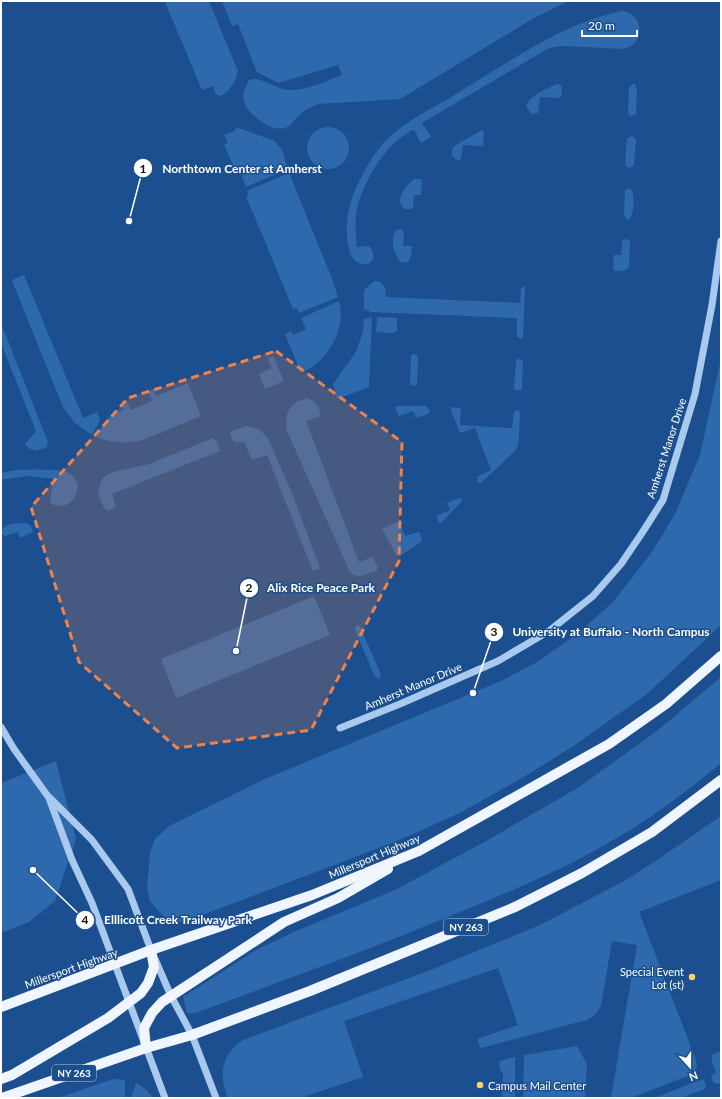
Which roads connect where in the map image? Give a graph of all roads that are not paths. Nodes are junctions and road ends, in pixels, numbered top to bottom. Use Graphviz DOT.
graph roads {
  1 [pos="721,241"];
  2 [pos="721,656"];
  3 [pos="1,728"];
  4 [pos="340,728"];
  5 [pos="721,780"];
  6 [pos="47,795"];
  7 [pos="419,851"];
  8 [pos="151,950"];
  9 [pos="115,964"];
  10 [pos="172,996"];
  11 [pos="129,1003"];
  12 [pos="1,1007"];
  13 [pos="192,1035"];
  14 [pos="146,1048"];
  15 [pos="1,1079"];
  16 [pos="2,1098"];
  17 [pos="166,1098"];
  18 [pos="216,1098"];
  1 -- 4 [label="street, Amherst Manor Drive"];
  2 -- 7 [label="main road, Millersport Highway"];
  3 -- 6 [label="street"];
  5 -- 13 [label="main road, NY 263"];
  6 -- 8 [label="street"];
  6 -- 9 [label="street"];
  7 -- 8 [label="main road, Millersport Highway"];
  7 -- 10 [label="main road"];
  8 -- 9 [label="main road, Millersport Highway"];
  8 -- 10 [label="street"];
  8 -- 11 [label="main road"];
  9 -- 11 [label="street"];
  9 -- 12 [label="main road, Millersport Highway"];
  10 -- 13 [label="street"];
  10 -- 14 [label="main road"];
  11 -- 14 [label="street"];
  11 -- 15 [label="main road"];
  13 -- 14 [label="main road, NY 263"];
  13 -- 18 [label="street"];
  14 -- 16 [label="main road, NY 263"];
  14 -- 17 [label="street"];
}
